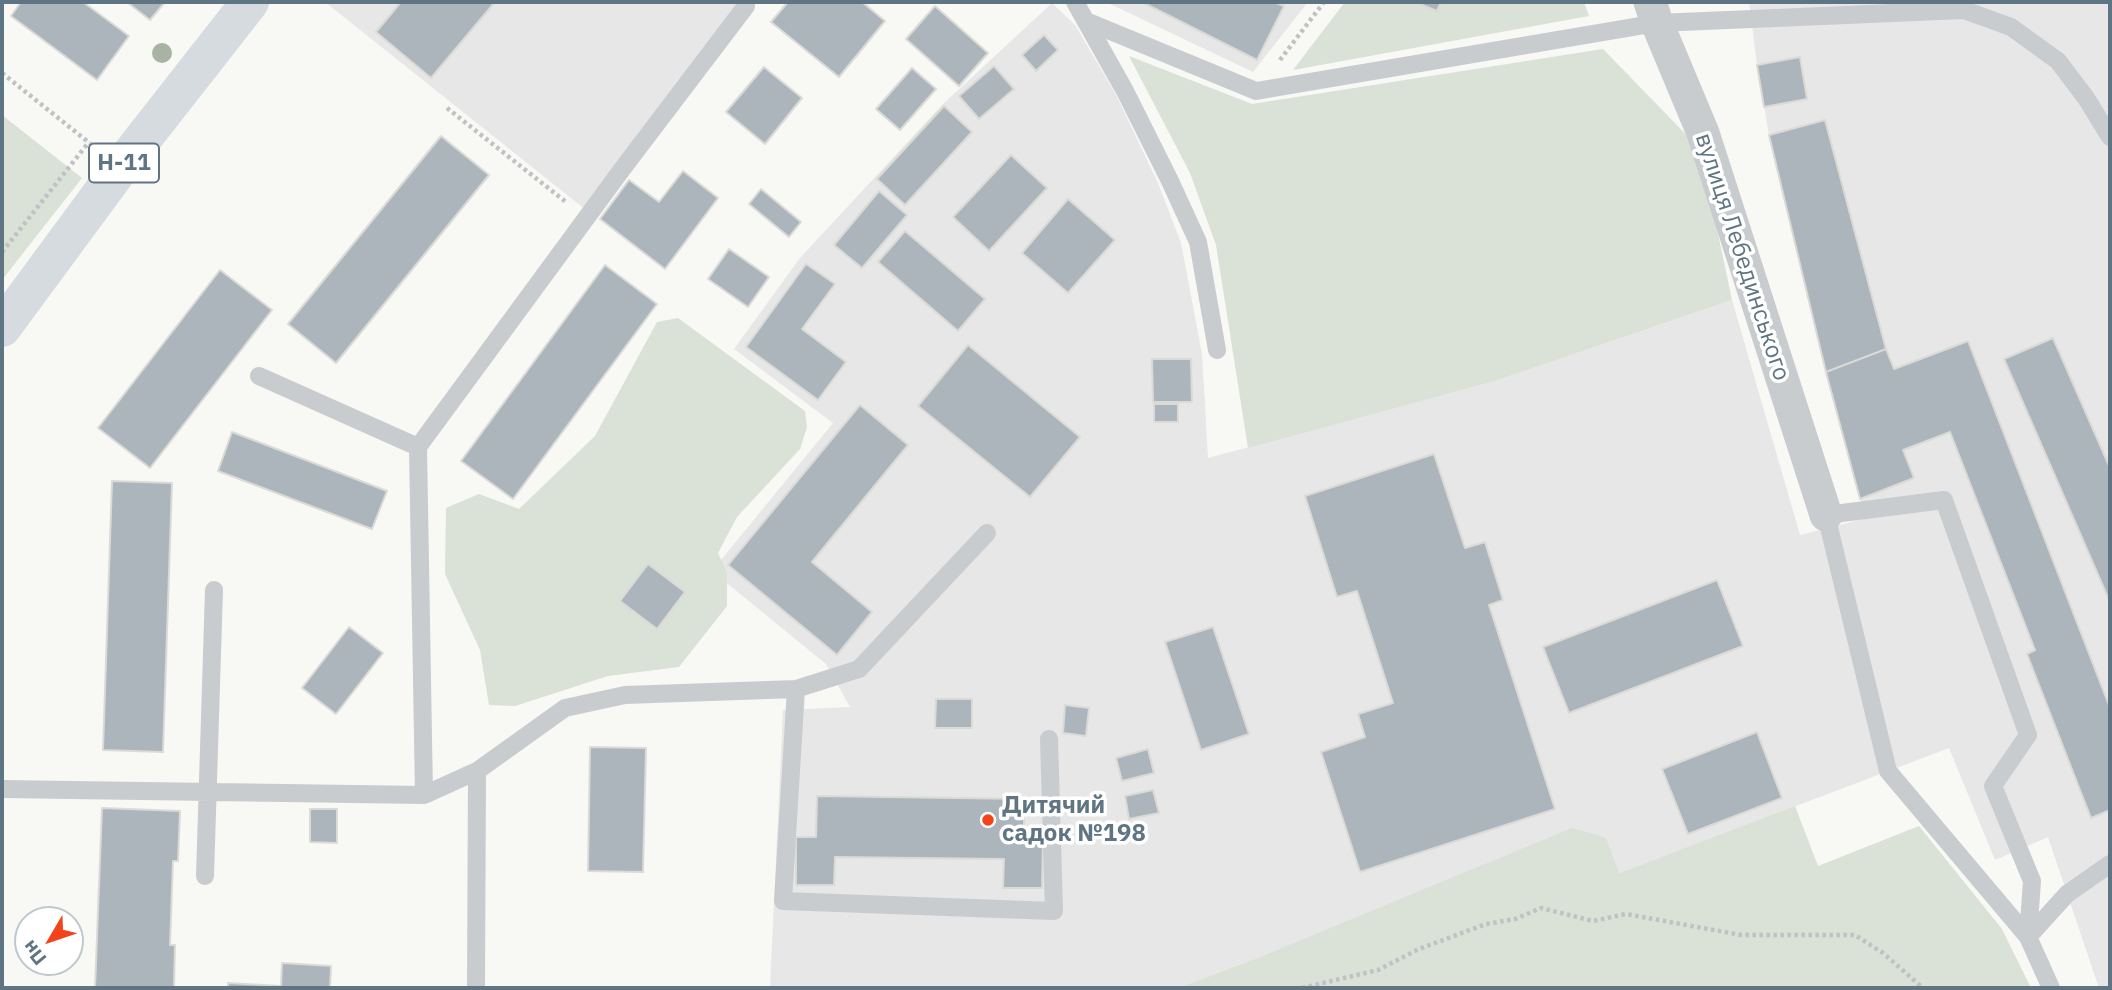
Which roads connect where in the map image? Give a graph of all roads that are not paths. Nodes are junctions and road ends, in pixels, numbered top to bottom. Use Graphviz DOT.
graph roads {
  1 [pos="250,2"];
  2 [pos="1075,2"];
  3 [pos="745,3"];
  4 [pos="1654,13"];
  5 [pos="1086,21"];
  6 [pos="2110,137"];
  7 [pos="2,328"];
  8 [pos="1217,350"];
  9 [pos="259,376"];
  10 [pos="418,447"];
  11 [pos="1826,515"];
  12 [pos="987,533"];
  13 [pos="214,590"];
  14 [pos="796,689"];
  15 [pos="1049,739"];
  16 [pos="477,771"];
  17 [pos="2,789"];
  18 [pos="209,792"];
  19 [pos="424,795"];
  20 [pos="2110,863"];
  21 [pos="205,876"];
  22 [pos="2028,937"];
  23 [pos="475,988"];
  24 [pos="2051,988"];
  1 -- 7 [label="main road, Н-11"];
  2 -- 5 [label="lane"];
  3 -- 10 [label="lane"];
  4 -- 5 [label="lane"];
  4 -- 6 [label="lane"];
  4 -- 11 [label="street, вулиця Лебединського"];
  5 -- 8 [label="lane"];
  9 -- 10 [label="lane"];
  10 -- 19 [label="lane"];
  11 -- 22 [label="lane"];
  11 -- 22 [label="lane"];
  12 -- 14 [label="lane"];
  13 -- 18 [label="lane"];
  14 -- 15 [label="lane"];
  14 -- 16 [label="lane"];
  16 -- 19 [label="lane"];
  16 -- 23 [label="lane"];
  17 -- 18 [label="lane"];
  18 -- 19 [label="lane"];
  18 -- 21 [label="lane"];
  20 -- 22 [label="lane"];
  22 -- 24 [label="lane"];
}
